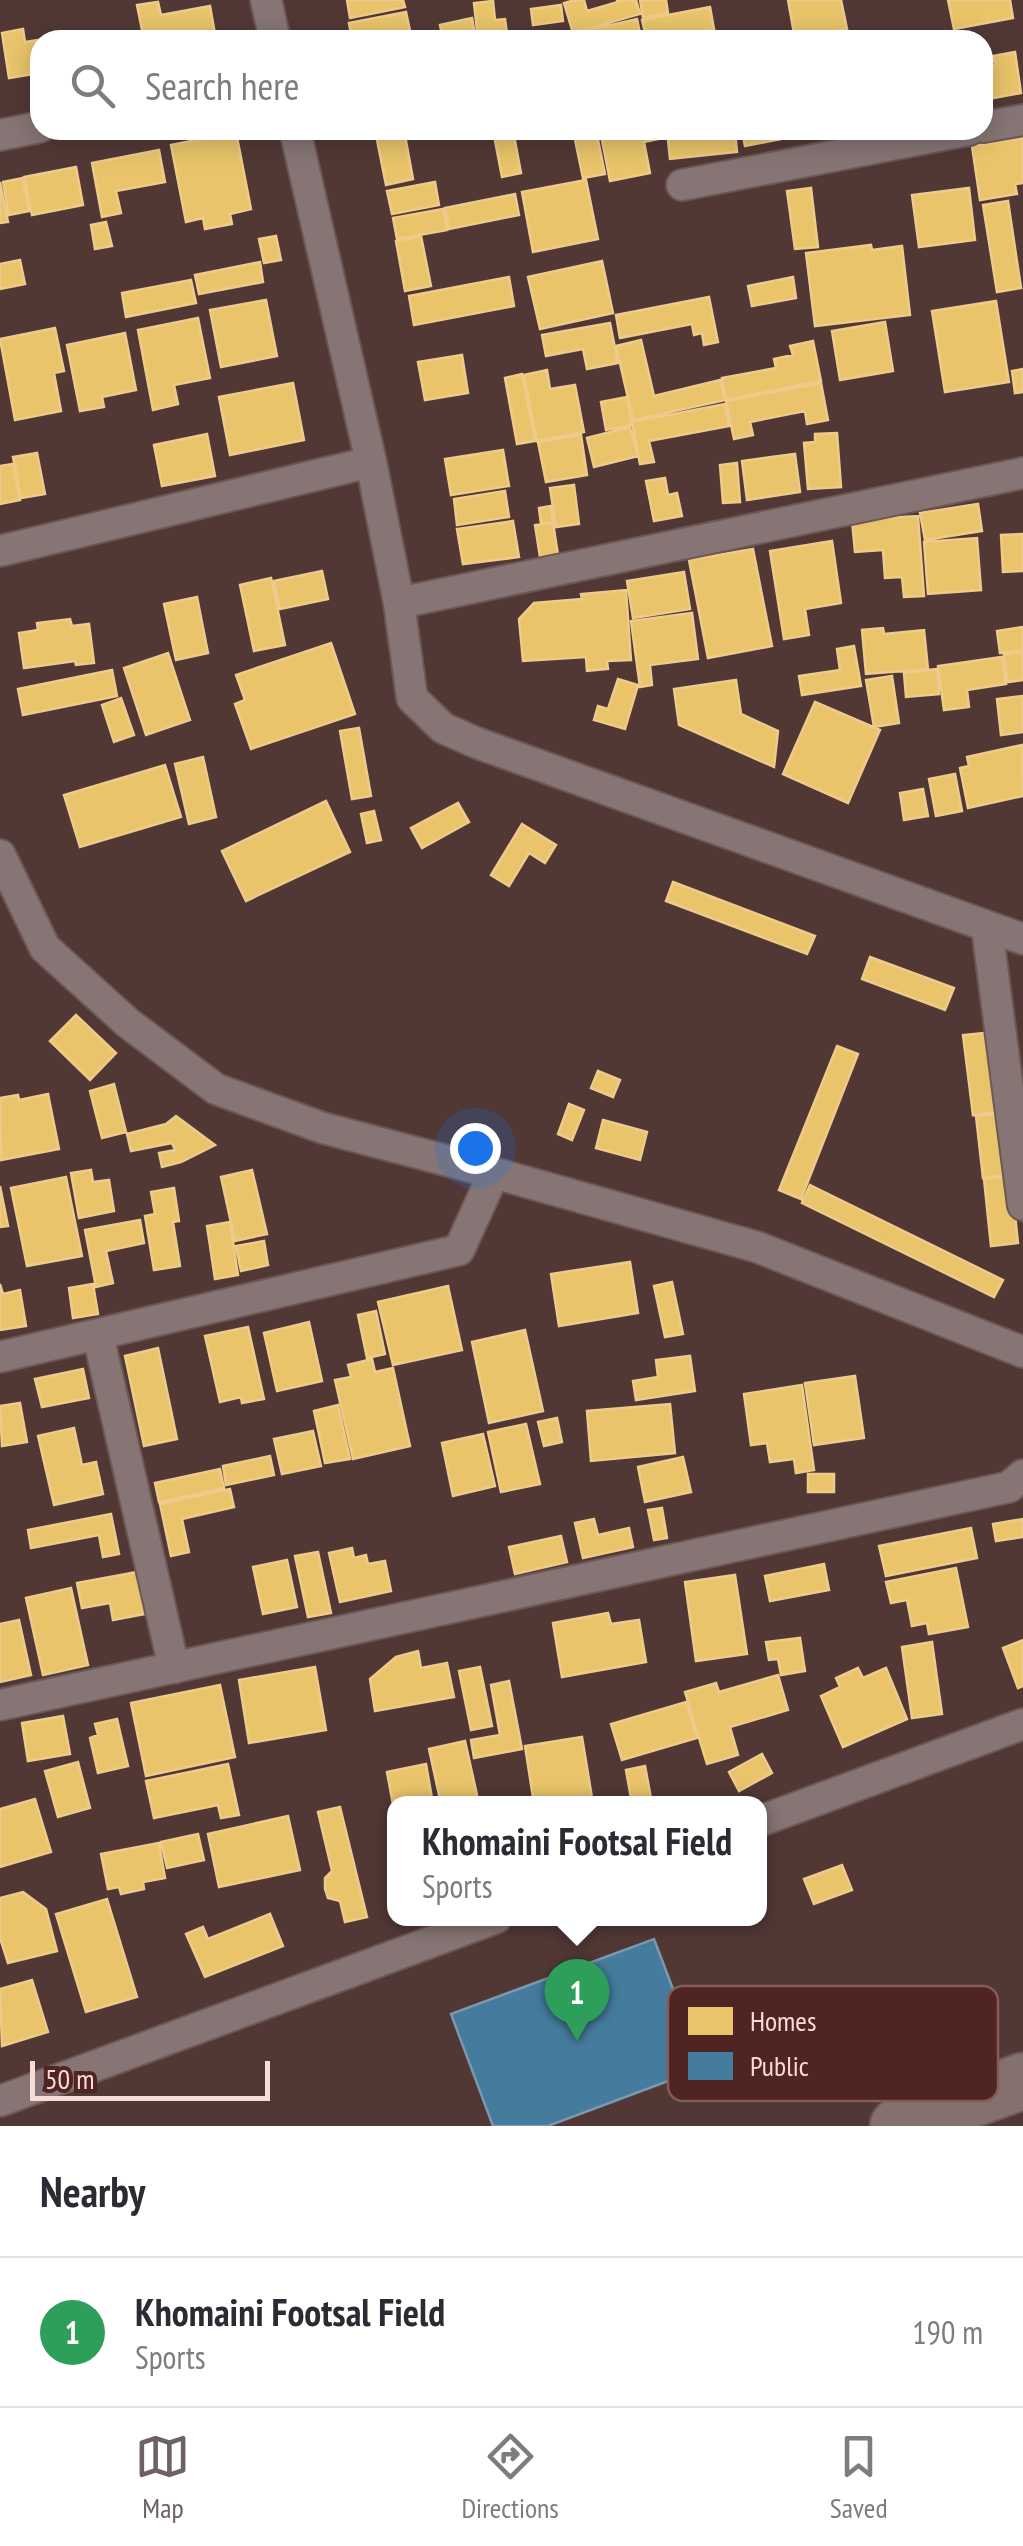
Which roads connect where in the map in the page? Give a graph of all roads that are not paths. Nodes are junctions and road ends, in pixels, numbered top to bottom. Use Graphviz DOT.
graph roads {
  1 [pos="266,0"];
  2 [pos="273,30"];
  3 [pos="1023,120"];
  4 [pos="993,125"];
  5 [pos="30,129"];
  6 [pos="0,135"];
  7 [pos="297,140"];
  8 [pos="917,140"];
  9 [pos="682,185"];
  10 [pos="371,462"];
  11 [pos="1023,473"];
  12 [pos="0,551"];
  13 [pos="398,603"];
  14 [pos="0,856"];
  15 [pos="988,928"];
  16 [pos="1023,939"];
  17 [pos="494,1173"];
  18 [pos="1023,1205"];
  19 [pos="98,1335"];
  20 [pos="1023,1352"];
  21 [pos="0,1358"];
  22 [pos="1023,1475"];
  23 [pos="174,1668"];
  24 [pos="0,1705"];
  25 [pos="1023,1724"];
  26 [pos="767,1819"];
  27 [pos="474,1926"];
  28 [pos="1023,2081"];
  29 [pos="998,2090"];
  30 [pos="0,2101"];
  31 [pos="967,2101"];
  32 [pos="898,2126"];
  1 -- 2 [label="street"];
  3 -- 4 [label="street"];
  5 -- 6 [label="street"];
  7 -- 10 [label="street"];
  8 -- 9 [label="street"];
  10 -- 12 [label="street"];
  10 -- 13 [label="street"];
  11 -- 13 [label="street"];
  13 -- 15 [label="street"];
  14 -- 17 [label="street"];
  15 -- 16 [label="street"];
  15 -- 18 [label="street"];
  17 -- 19 [label="street"];
  17 -- 20 [label="street"];
  19 -- 21 [label="street"];
  19 -- 23 [label="street"];
  22 -- 23 [label="street"];
  23 -- 24 [label="street"];
  25 -- 26 [label="street"];
  27 -- 30 [label="street"];
  28 -- 29 [label="highway"];
  31 -- 32 [label="highway"];
}
